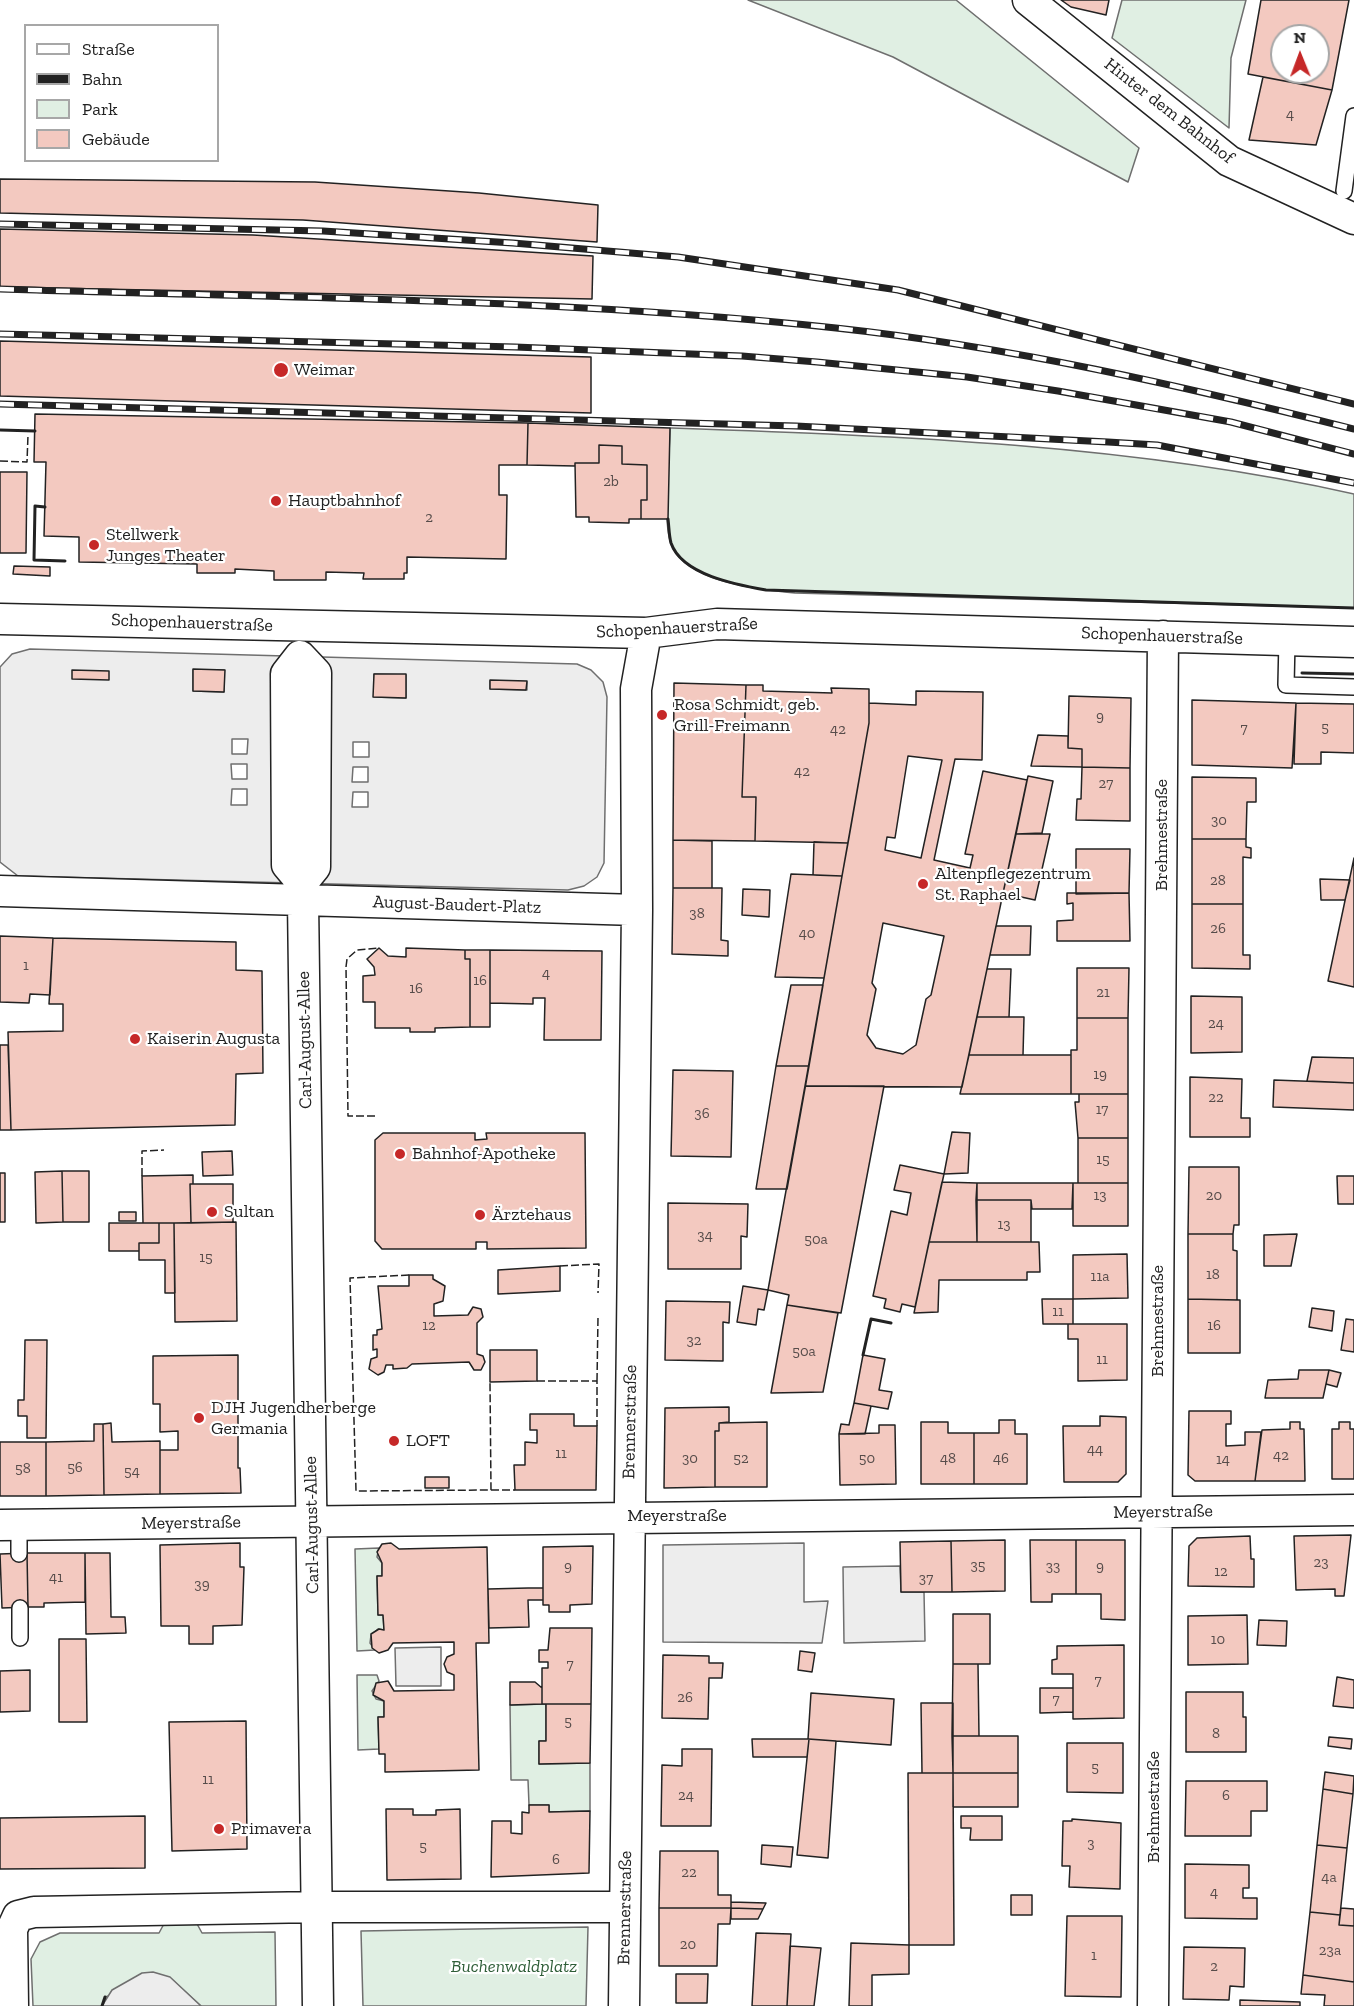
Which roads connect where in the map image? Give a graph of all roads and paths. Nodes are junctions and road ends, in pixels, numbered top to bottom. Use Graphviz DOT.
graph roads {
  1 [pos="1028,0"];
  2 [pos="1354,116"];
  3 [pos="1348,203"];
  4 [pos="0,619"];
  5 [pos="646,633"];
  6 [pos="1163,636"];
  7 [pos="1287,640"];
  8 [pos="1354,642"];
  9 [pos="300,656"];
  10 [pos="1354,687"];
  11 [pos="0,891"];
  12 [pos="303,901"];
  13 [pos="637,910"];
  14 [pos="1354,1509"];
  15 [pos="1156,1513"];
  16 [pos="628,1517"];
  17 [pos="312,1521"];
  18 [pos="12,1535"];
  19 [pos="20,1608"];
  20 [pos="20,1638"];
  21 [pos="317,1907"];
  22 [pos="625,1907"];
  23 [pos="13,2006"];
  24 [pos="318,2006"];
  25 [pos="624,2006"];
  26 [pos="1153,2006"];
  1 -- 3 [label="street, Hinter dem Bahnhof"];
  2 -- 3 [label="lane"];
  4 -- 5 [label="street, Schopenhauerstraße"];
  5 -- 6 [label="street, Schopenhauerstraße"];
  5 -- 13 [label="street"];
  6 -- 7 [label="street, Schopenhauerstraße"];
  6 -- 15 [label="street, Brehmestraße"];
  7 -- 8 [label="street, Schopenhauerstraße"];
  7 -- 10 [label="lane"];
  9 -- 9 [label="street"];
  11 -- 12 [label="street, August-Baudert-Platz"];
  12 -- 13 [label="street, August-Baudert-Platz"];
  12 -- 17 [label="street, Carl-August-Allee"];
  13 -- 16 [label="street, Brennerstraße"];
  14 -- 15 [label="street, Meyerstraße"];
  15 -- 16 [label="street, Meyerstraße"];
  15 -- 26 [label="street, Brehmestraße"];
  16 -- 17 [label="street, Meyerstraße"];
  16 -- 22 [label="street, Brennerstraße"];
  17 -- 18 [label="street, Meyerstraße"];
  17 -- 21 [label="street, Carl-August-Allee"];
  19 -- 20 [label="lane"];
  21 -- 22 [label="street"];
  21 -- 23 [label="street"];
  21 -- 24 [label="street, Carl-August-Allee"];
  22 -- 25 [label="street, Brennerstraße"];
}
